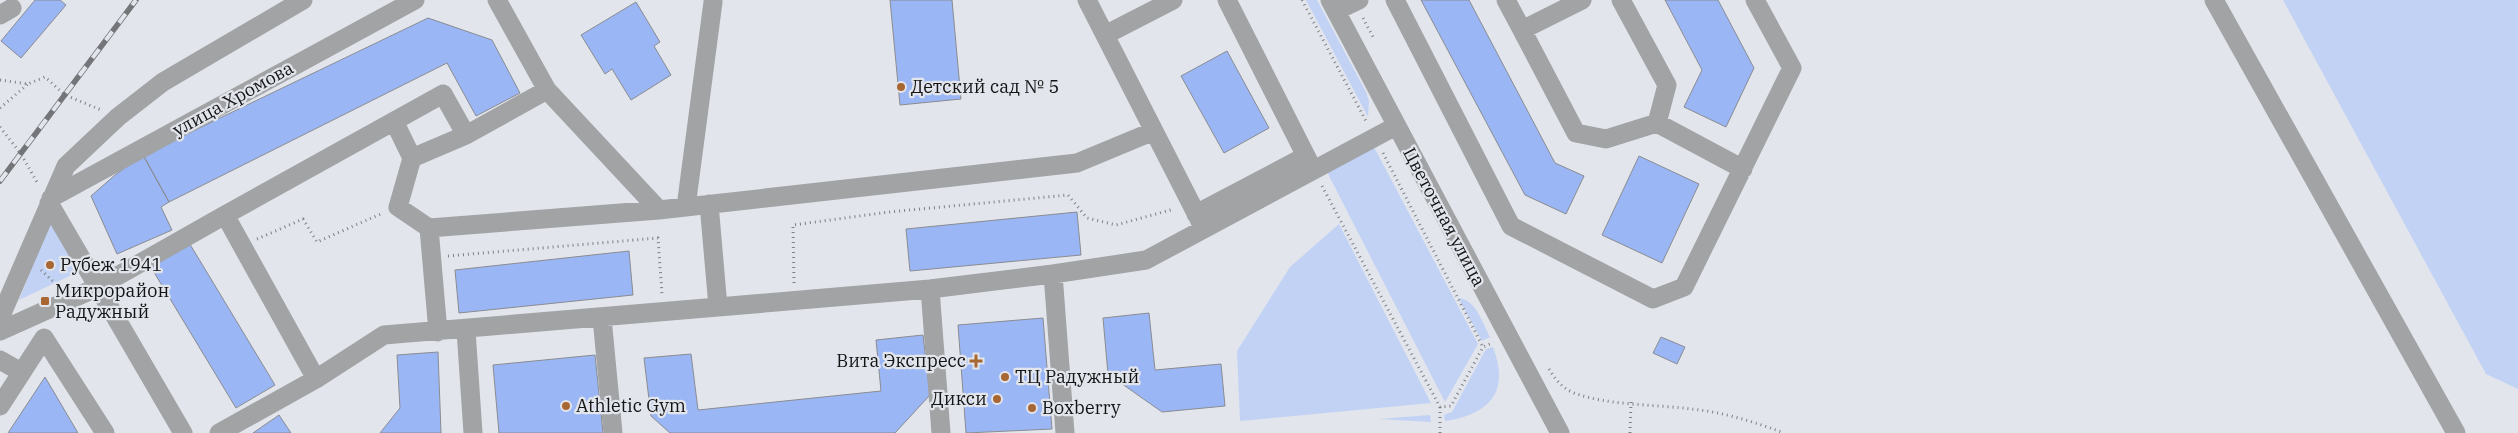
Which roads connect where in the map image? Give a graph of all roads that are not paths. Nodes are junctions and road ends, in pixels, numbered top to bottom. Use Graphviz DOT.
graph roads {
  1 [pos="303,0"];
  2 [pos="415,0"];
  3 [pos="497,0"];
  4 [pos="1087,0"];
  5 [pos="1172,0"];
  6 [pos="1227,0"];
  7 [pos="1359,0"];
  8 [pos="1395,0"];
  9 [pos="1506,0"];
  10 [pos="1582,0"];
  11 [pos="1621,0"];
  12 [pos="1756,0"];
  13 [pos="2214,0"];
  14 [pos="714,1"];
  15 [pos="1333,6"];
  16 [pos="1522,30"];
  17 [pos="1105,34"];
  18 [pos="547,90"];
  19 [pos="394,121"];
  20 [pos="1657,123"];
  21 [pos="1396,126"];
  22 [pos="1154,131"];
  23 [pos="466,135"];
  24 [pos="412,158"];
  25 [pos="1309,163"];
  26 [pos="1743,168"];
  27 [pos="50,201"];
  28 [pos="709,204"];
  29 [pos="686,207"];
  30 [pos="659,210"];
  31 [pos="225,215"];
  32 [pos="1196,215"];
  33 [pos="429,228"];
  34 [pos="1054,274"];
  35 [pos="98,287"];
  36 [pos="930,289"];
  37 [pos="718,307"];
  38 [pos="0,318"];
  39 [pos="602,318"];
  40 [pos="466,330"];
  41 [pos="0,331"];
  42 [pos="438,332"];
  43 [pos="0,360"];
  44 [pos="21,372"];
  45 [pos="316,379"];
  46 [pos="0,406"];
  47 [pos="105,433"];
  48 [pos="184,433"];
  49 [pos="219,433"];
  50 [pos="473,433"];
  51 [pos="613,433"];
  52 [pos="941,433"];
  53 [pos="1065,433"];
  54 [pos="1560,433"];
  55 [pos="2456,433"];
  1 -- 27 [label="street"];
  2 -- 27 [label="street, улица Хромова"];
  3 -- 18 [label="street"];
  4 -- 17 [label="street"];
  5 -- 17 [label="street"];
  6 -- 25 [label="street"];
  7 -- 15 [label="street"];
  8 -- 26 [label="street"];
  9 -- 16 [label="street"];
  10 -- 16 [label="street"];
  11 -- 20 [label="street"];
  12 -- 26 [label="street"];
  13 -- 55 [label="street"];
  14 -- 29 [label="street"];
  15 -- 21 [label="street, Цветочная улица"];
  16 -- 20 [label="street"];
  17 -- 22 [label="street"];
  18 -- 23 [label="street"];
  18 -- 30 [label="street"];
  19 -- 23 [label="street"];
  19 -- 24 [label="street"];
  19 -- 31 [label="street"];
  20 -- 26 [label="street"];
  21 -- 25 [label="street"];
  21 -- 54 [label="street, Цветочная улица"];
  22 -- 28 [label="street"];
  22 -- 32 [label="street"];
  23 -- 24 [label="street"];
  24 -- 33 [label="street"];
  25 -- 32 [label="street"];
  27 -- 35 [label="street"];
  27 -- 38 [label="street"];
  28 -- 29 [label="street"];
  28 -- 37 [label="street"];
  29 -- 30 [label="street"];
  30 -- 33 [label="street"];
  31 -- 35 [label="street"];
  31 -- 45 [label="street"];
  32 -- 34 [label="street"];
  33 -- 42 [label="street"];
  34 -- 36 [label="street"];
  34 -- 53 [label="street"];
  35 -- 41 [label="street"];
  35 -- 48 [label="street"];
  36 -- 37 [label="street"];
  36 -- 52 [label="street"];
  37 -- 39 [label="street"];
  39 -- 40 [label="street"];
  39 -- 51 [label="street"];
  40 -- 42 [label="street"];
  40 -- 50 [label="street"];
  42 -- 45 [label="street"];
  43 -- 44 [label="street"];
  44 -- 46 [label="street"];
  44 -- 47 [label="street"];
  45 -- 49 [label="street"];
}
